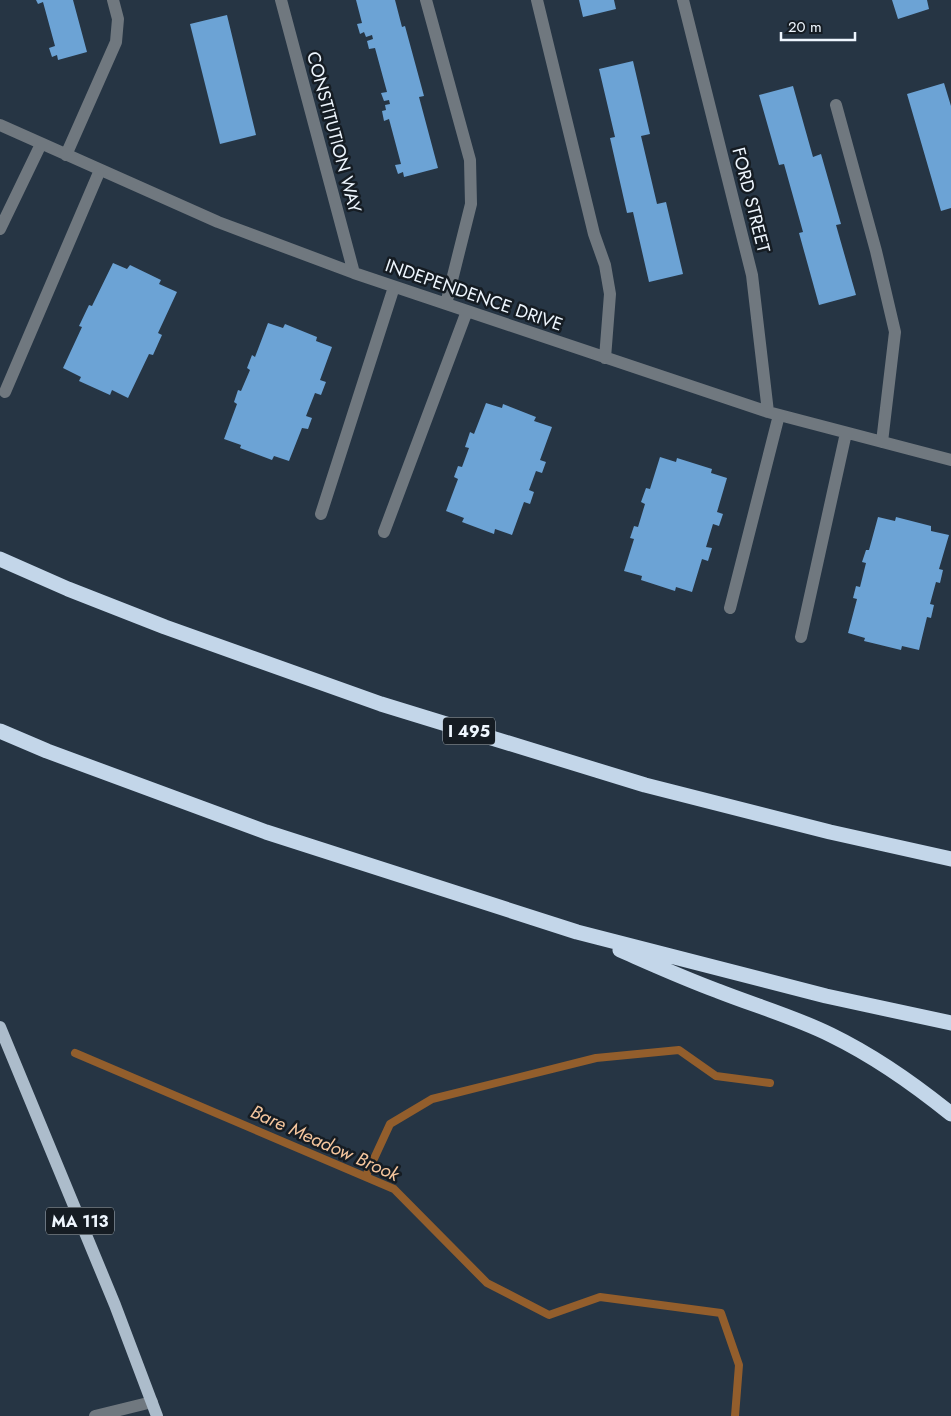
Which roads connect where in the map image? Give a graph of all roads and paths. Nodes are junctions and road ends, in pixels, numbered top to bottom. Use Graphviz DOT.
graph roads {
  1 [pos="113,0"];
  2 [pos="281,0"];
  3 [pos="426,0"];
  4 [pos="537,0"];
  5 [pos="683,0"];
  6 [pos="836,105"];
  7 [pos="0,125"];
  8 [pos="41,144"];
  9 [pos="66,155"];
  10 [pos="100,170"];
  11 [pos="0,229"];
  12 [pos="354,273"];
  13 [pos="394,287"];
  14 [pos="446,304"];
  15 [pos="467,312"];
  16 [pos="605,358"];
  17 [pos="5,392"];
  18 [pos="773,414"];
  19 [pos="846,433"];
  20 [pos="882,442"];
  21 [pos="951,460"];
  22 [pos="321,514"];
  23 [pos="384,532"];
  24 [pos="0,559"];
  25 [pos="730,608"];
  26 [pos="801,637"];
  27 [pos="0,731"];
  28 [pos="951,859"];
  29 [pos="578,932"];
  30 [pos="951,1023"];
  31 [pos="0,1027"];
  32 [pos="951,1114"];
  33 [pos="152,1402"];
  34 [pos="95,1416"];
  35 [pos="157,1416"];
  1 -- 9 [label="street"];
  2 -- 12 [label="street, CONSTITUTION WAY"];
  3 -- 14 [label="street"];
  4 -- 16 [label="street"];
  5 -- 18 [label="street, FORD STREET"];
  6 -- 20 [label="street"];
  7 -- 8 [label="street, INDEPENDENCE DRIVE"];
  8 -- 9 [label="street, INDEPENDENCE DRIVE"];
  8 -- 11 [label="street"];
  9 -- 10 [label="street, INDEPENDENCE DRIVE"];
  10 -- 12 [label="street, INDEPENDENCE DRIVE"];
  10 -- 17 [label="street"];
  12 -- 13 [label="street, INDEPENDENCE DRIVE"];
  13 -- 14 [label="street, INDEPENDENCE DRIVE"];
  13 -- 22 [label="street"];
  14 -- 15 [label="street, INDEPENDENCE DRIVE"];
  15 -- 16 [label="street, INDEPENDENCE DRIVE"];
  15 -- 23 [label="street"];
  16 -- 18 [label="street, INDEPENDENCE DRIVE"];
  18 -- 19 [label="street, INDEPENDENCE DRIVE"];
  18 -- 25 [label="street"];
  19 -- 20 [label="street, INDEPENDENCE DRIVE"];
  19 -- 26 [label="street"];
  20 -- 21 [label="street, INDEPENDENCE DRIVE"];
  24 -- 28 [label="highway, I 495"];
  27 -- 29 [label="highway"];
  29 -- 30 [label="highway"];
  29 -- 32 [label="highway"];
  31 -- 33 [label="main road, MA 113"];
  33 -- 34 [label="street"];
  33 -- 35 [label="main road, MA 113"];
}
